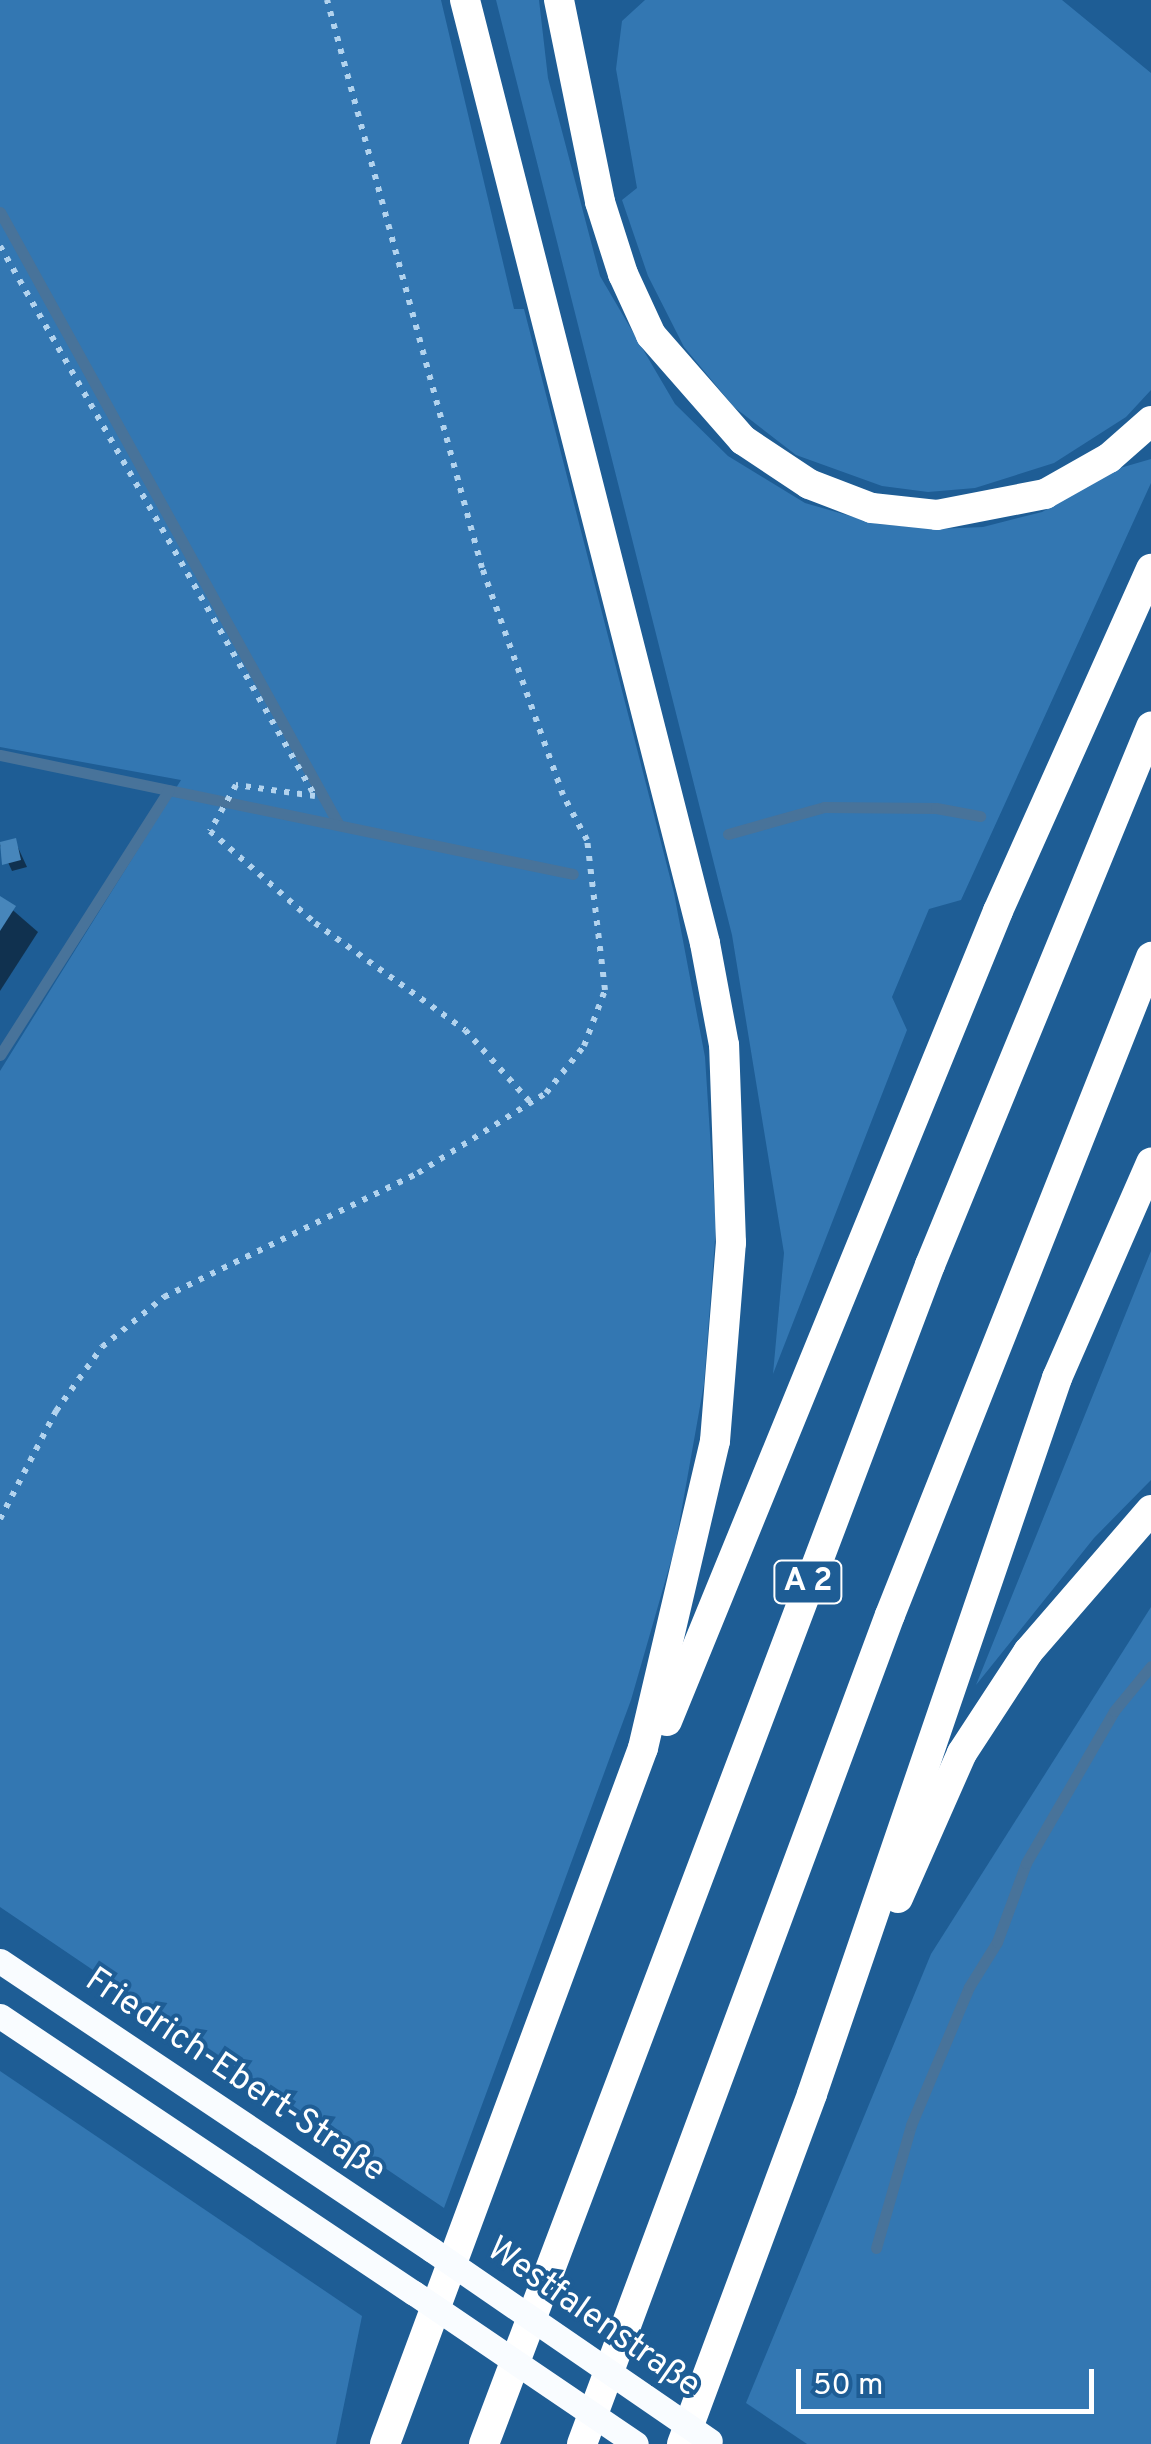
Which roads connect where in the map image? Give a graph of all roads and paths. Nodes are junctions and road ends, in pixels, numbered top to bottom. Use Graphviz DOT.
graph roads {
  1 [pos="328,0"];
  2 [pos="465,0"];
  3 [pos="560,0"];
  4 [pos="0,246"];
  5 [pos="1151,421"];
  6 [pos="1151,569"];
  7 [pos="1151,727"];
  8 [pos="1151,957"];
  9 [pos="531,1103"];
  10 [pos="1151,1163"];
  11 [pos="1151,1510"];
  12 [pos="0,1520"];
  13 [pos="0,1961"];
  14 [pos="0,2016"];
  15 [pos="533,2048"];
  16 [pos="812,2094"];
  17 [pos="432,2250"];
  18 [pos="702,2443"];
  19 [pos="385,2444"];
  20 [pos="484,2444"];
  21 [pos="582,2444"];
  22 [pos="636,2444"];
  1 -- 9 [label="path"];
  2 -- 15 [label="highway"];
  3 -- 5 [label="highway"];
  4 -- 9 [label="path"];
  6 -- 15 [label="highway"];
  7 -- 20 [label="highway, A 2"];
  8 -- 21 [label="highway, A 2"];
  9 -- 12 [label="path"];
  10 -- 16 [label="highway"];
  11 -- 16 [label="highway"];
  13 -- 17 [label="main road, Friedrich-Ebert-Straße"];
  14 -- 22 [label="main road, bridge"];
  15 -- 19 [label="highway"];
  16 -- 18 [label="highway"];
  17 -- 18 [label="main road, Westfalenstraße, bridge"];
}
